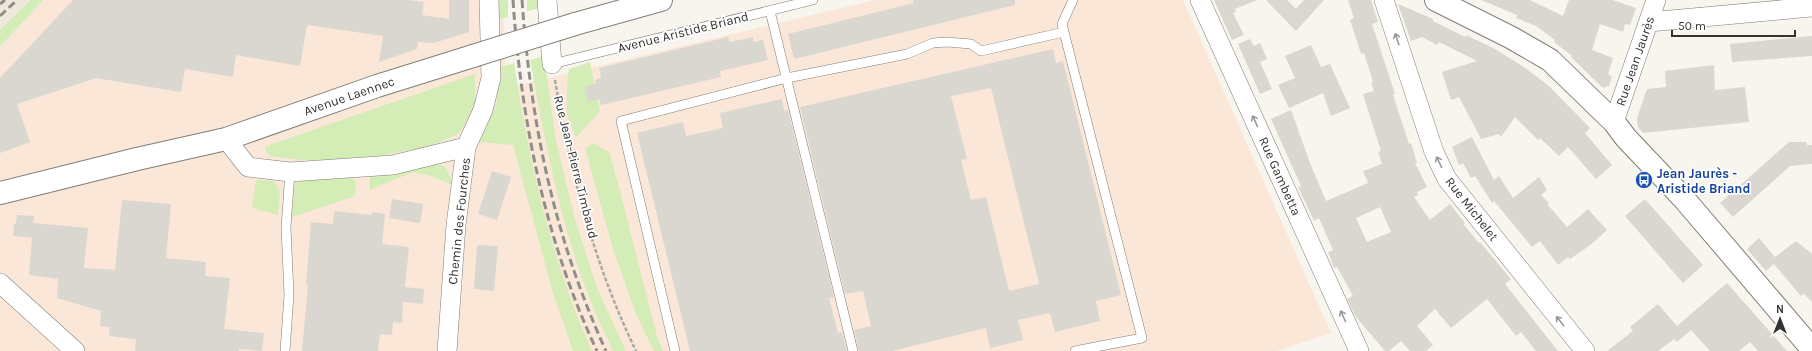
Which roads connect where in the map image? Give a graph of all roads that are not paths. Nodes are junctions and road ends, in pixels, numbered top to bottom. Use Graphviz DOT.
graph roads {
  1 [pos="489,0"];
  2 [pos="547,0"];
  3 [pos="661,0"];
  4 [pos="813,0"];
  5 [pos="1073,0"];
  6 [pos="1200,0"];
  7 [pos="1384,0"];
  8 [pos="1436,0"];
  9 [pos="1656,0"];
  10 [pos="1812,8"];
  11 [pos="770,10"];
  12 [pos="1649,22"];
  13 [pos="1064,32"];
  14 [pos="552,64"];
  15 [pos="787,78"];
  16 [pos="1614,122"];
  17 [pos="226,139"];
  18 [pos="466,147"];
  19 [pos="290,172"];
  20 [pos="0,193"];
  21 [pos="0,284"];
  22 [pos="1812,349"];
  23 [pos="76,351"];
  24 [pos="285,351"];
  25 [pos="447,351"];
  26 [pos="675,351"];
  27 [pos="853,351"];
  28 [pos="1075,351"];
  29 [pos="1360,351"];
  30 [pos="1585,351"];
  1 -- 18 [label="street, Chemin des Fourches"];
  2 -- 14 [label="street"];
  3 -- 17 [label="main road, Avenue Laennec, bridge"];
  4 -- 11 [label="lane, Avenue Aristide Briand"];
  5 -- 13 [label="lane"];
  29 -- 6 [label="street, Rue Gambetta, one-way"];
  30 -- 7 [label="street, Rue Michelet, one-way"];
  8 -- 16 [label="main road"];
  9 -- 12 [label="street, Rue Jean Jaurès"];
  10 -- 12 [label="street"];
  11 -- 14 [label="lane, Avenue Aristide Briand"];
  11 -- 15 [label="lane"];
  12 -- 16 [label="street, Rue Jean Jaurès"];
  13 -- 15 [label="lane"];
  13 -- 28 [label="lane"];
  15 -- 26 [label="lane"];
  15 -- 27 [label="lane"];
  16 -- 22 [label="main road"];
  17 -- 19 [label="street"];
  17 -- 20 [label="main road, Avenue Laennec"];
  18 -- 19 [label="street"];
  18 -- 25 [label="street, Chemin des Fourches"];
  19 -- 24 [label="lane"];
  21 -- 23 [label="street"];
}
